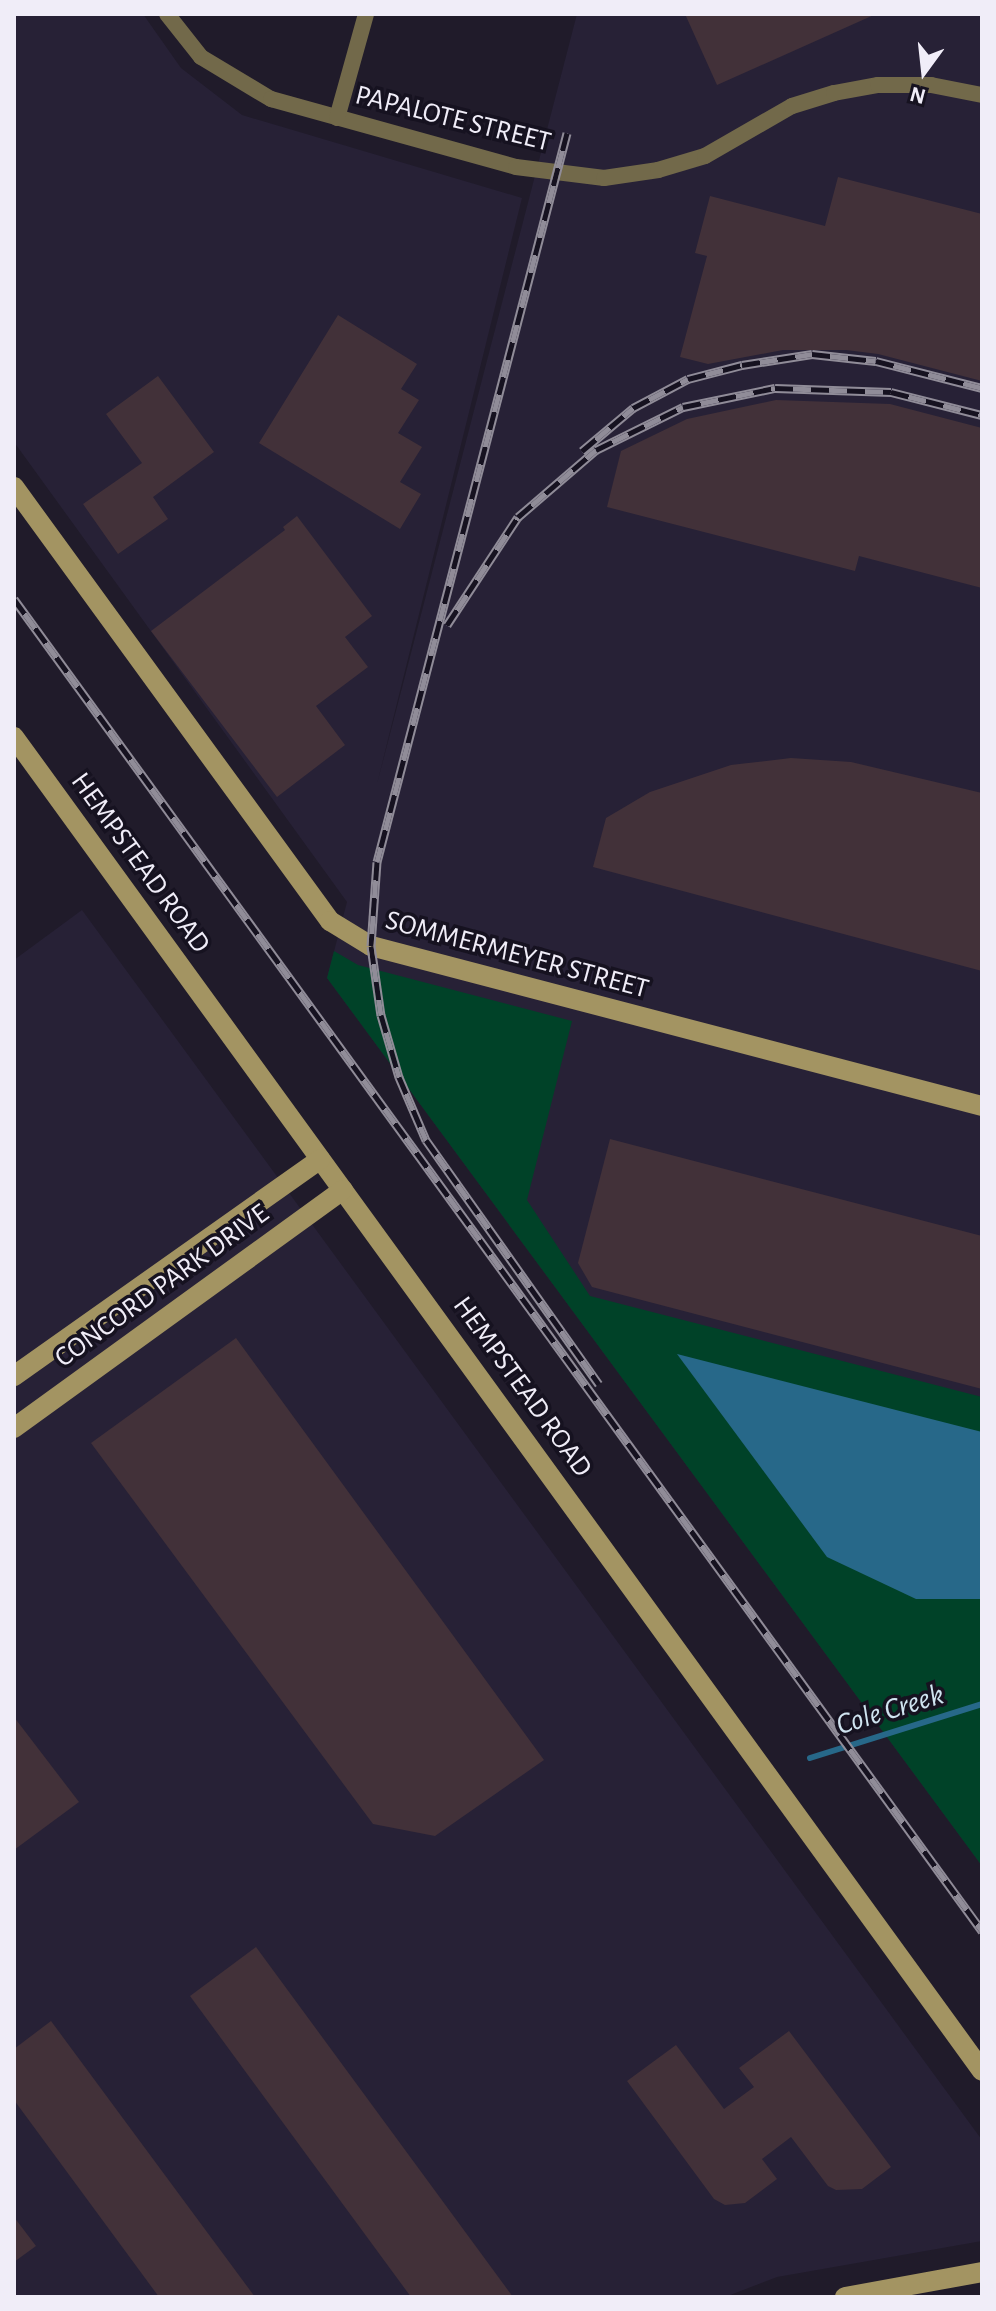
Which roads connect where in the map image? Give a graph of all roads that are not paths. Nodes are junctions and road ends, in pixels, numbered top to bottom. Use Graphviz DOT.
graph roads {
  1 [pos="167,14"];
  2 [pos="366,14"];
  3 [pos="982,95"];
  4 [pos="337,118"];
  5 [pos="14,487"];
  6 [pos="14,737"];
  7 [pos="982,1106"];
  8 [pos="320,1159"];
  9 [pos="343,1190"];
  10 [pos="14,1376"];
  11 [pos="15,1426"];
  12 [pos="982,2071"];
  13 [pos="982,2272"];
  14 [pos="845,2297"];
  1 -- 4 [label="street, PAPALOTE STREET"];
  2 -- 4 [label="street"];
  3 -- 4 [label="street, PAPALOTE STREET"];
  5 -- 7 [label="street, SOMMERMEYER STREET"];
  6 -- 8 [label="street, HEMPSTEAD ROAD"];
  8 -- 9 [label="street, HEMPSTEAD ROAD"];
  8 -- 10 [label="street, CONCORD PARK DRIVE"];
  9 -- 11 [label="street, CONCORD PARK DRIVE"];
  9 -- 12 [label="street, HEMPSTEAD ROAD"];
  13 -- 14 [label="street"];
}
